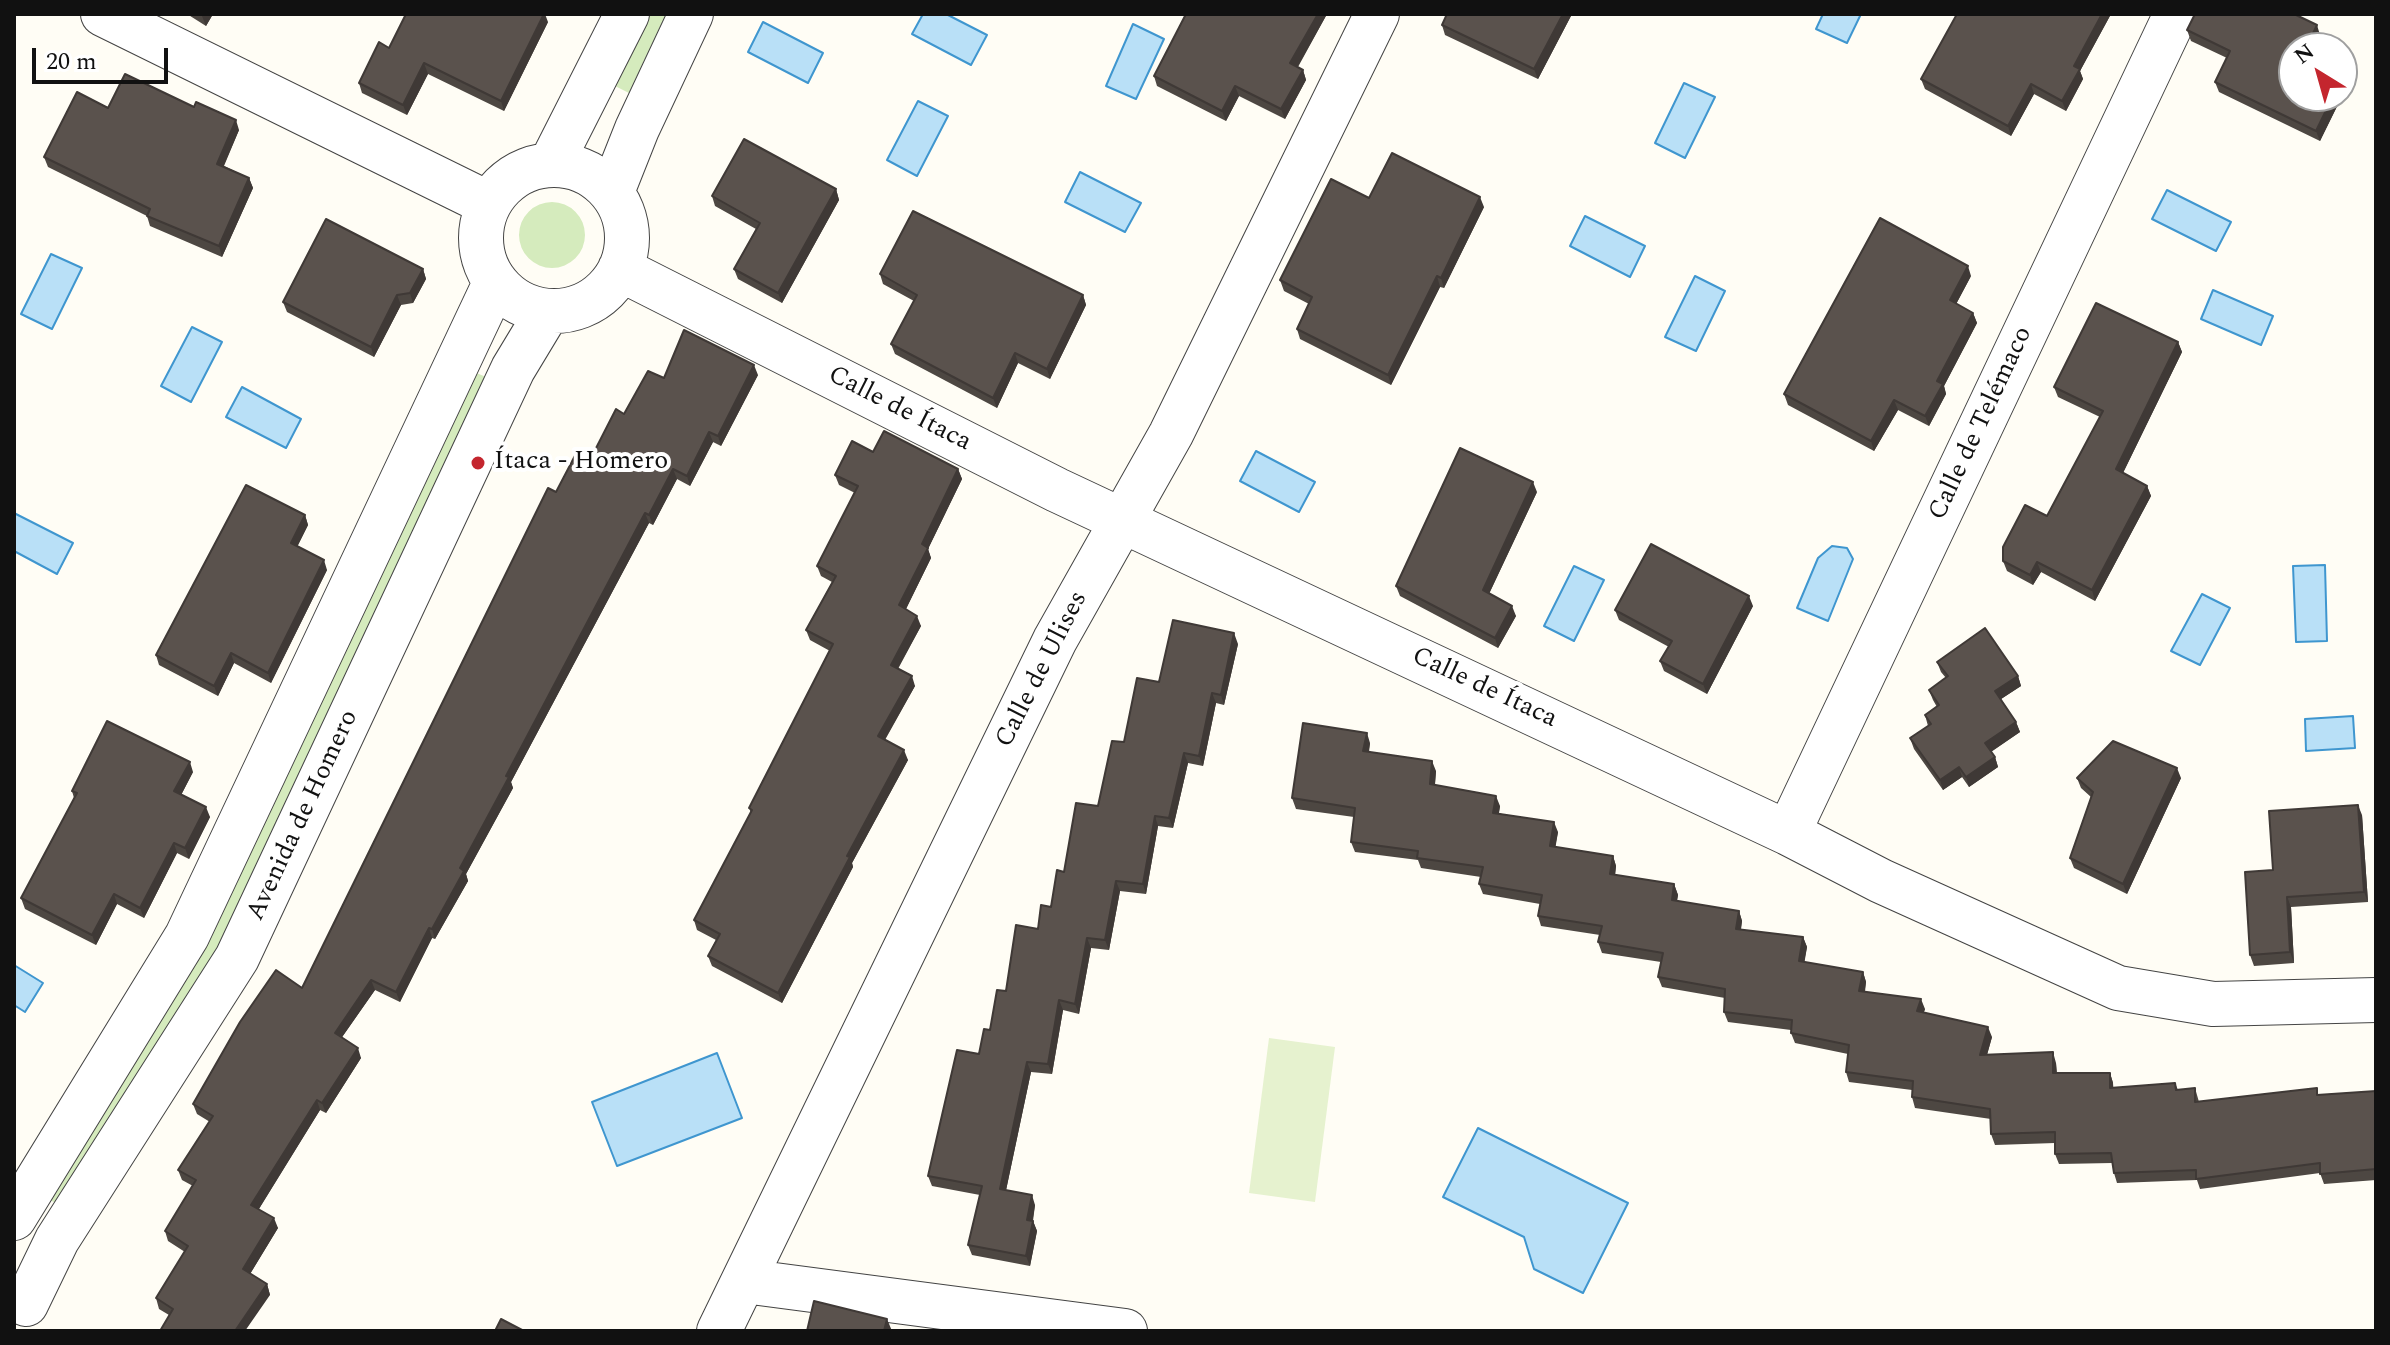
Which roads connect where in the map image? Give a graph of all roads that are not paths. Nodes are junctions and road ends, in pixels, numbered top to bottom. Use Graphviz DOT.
graph roads {
  1 [pos="103,14"];
  2 [pos="627,14"];
  3 [pos="691,14"];
  4 [pos="1377,14"];
  5 [pos="2176,14"];
  6 [pos="551,164"];
  7 [pos="612,192"];
  8 [pos="489,204"];
  9 [pos="620,269"];
  10 [pos="495,283"];
  11 [pos="548,311"];
  12 [pos="1122,520"];
  13 [pos="1788,833"];
  14 [pos="2376,1000"];
  15 [pos="14,1218"];
  16 [pos="744,1281"];
  17 [pos="21,1306"];
  18 [pos="719,1331"];
  19 [pos="1125,1331"];
  1 -- 8 [label="street"];
  2 -- 6 [label="street"];
  3 -- 7 [label="street"];
  4 -- 12 [label="street, Calle de Ulises"];
  5 -- 13 [label="street, Calle de Telémaco"];
  6 -- 7 [label="street"];
  6 -- 8 [label="street"];
  7 -- 9 [label="street"];
  8 -- 10 [label="street"];
  9 -- 11 [label="street"];
  9 -- 12 [label="street, Calle de Ítaca"];
  10 -- 11 [label="street"];
  10 -- 15 [label="street, Avenida de Homero"];
  11 -- 17 [label="street, Avenida de Homero"];
  12 -- 13 [label="street, Calle de Ítaca"];
  12 -- 16 [label="street, Calle de Ulises"];
  13 -- 14 [label="street, Calle de Ítaca"];
  16 -- 18 [label="street, Calle de Ulises"];
  16 -- 19 [label="street"];
}
